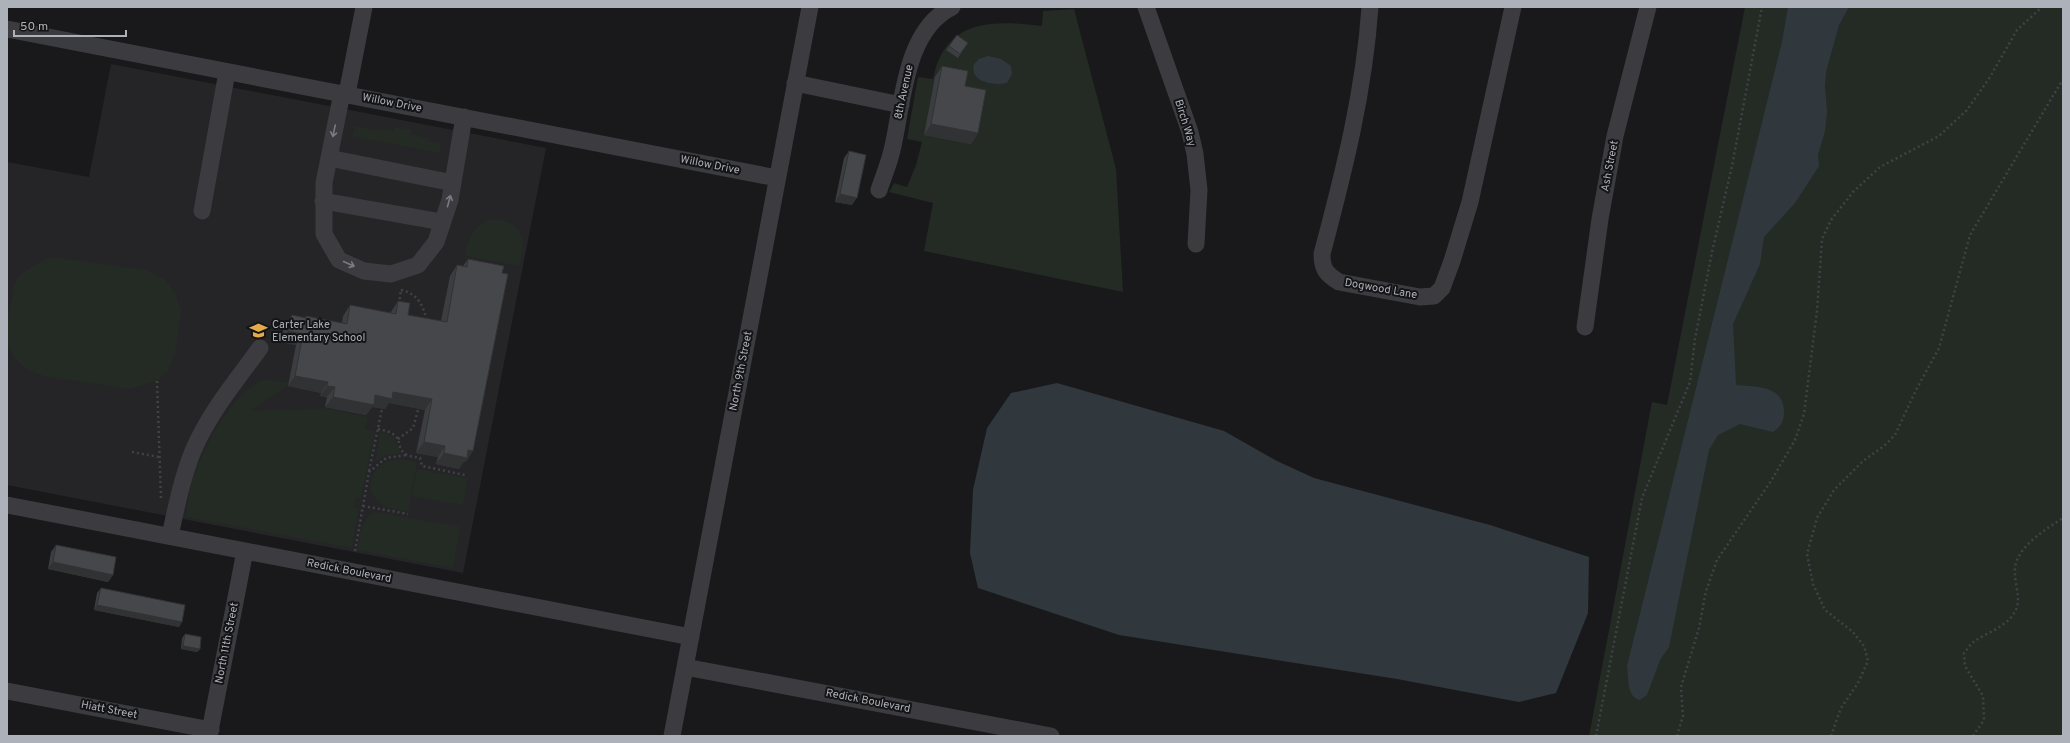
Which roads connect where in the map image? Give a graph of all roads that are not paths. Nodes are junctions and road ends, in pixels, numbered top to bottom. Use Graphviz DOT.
graph roads {
  1 [pos="364,7"];
  2 [pos="810,7"];
  3 [pos="952,7"];
  4 [pos="1146,7"];
  5 [pos="1370,7"];
  6 [pos="1513,7"];
  7 [pos="1648,7"];
  8 [pos="7,29"];
  9 [pos="227,72"];
  10 [pos="795,83"];
  11 [pos="345,94"];
  12 [pos="901,105"];
  13 [pos="464,117"];
  14 [pos="329,158"];
  15 [pos="777,178"];
  16 [pos="453,183"];
  17 [pos="879,190"];
  18 [pos="323,201"];
  19 [pos="202,211"];
  20 [pos="442,222"];
  21 [pos="1196,244"];
  22 [pos="1585,327"];
  23 [pos="260,348"];
  24 [pos="7,505"];
  25 [pos="170,536"];
  26 [pos="245,551"];
  27 [pos="690,637"];
  28 [pos="685,667"];
  29 [pos="7,691"];
  30 [pos="210,733"];
  31 [pos="672,736"];
  32 [pos="1051,736"];
  1 -- 11 [label="street"];
  2 -- 10 [label="street, North 9th Street"];
  3 -- 12 [label="street, 8th Avenue"];
  4 -- 21 [label="street, Birch Way"];
  5 -- 6 [label="street, Dogwood Lane"];
  7 -- 22 [label="street, Ash Street"];
  8 -- 9 [label="street, Willow Drive"];
  9 -- 11 [label="street, Willow Drive"];
  9 -- 19 [label="street"];
  10 -- 12 [label="street"];
  10 -- 15 [label="street, North 9th Street"];
  11 -- 13 [label="street, Willow Drive"];
  11 -- 14 [label="street, one-way"];
  12 -- 17 [label="street, 8th Avenue"];
  13 -- 15 [label="street, Willow Drive"];
  13 -- 16 [label="street"];
  14 -- 16 [label="street"];
  14 -- 18 [label="street"];
  15 -- 27 [label="street, North 9th Street"];
  20 -- 16 [label="street, one-way"];
  18 -- 20 [label="street"];
  18 -- 20 [label="street, one-way"];
  23 -- 25 [label="street"];
  24 -- 25 [label="street, Redick Boulevard"];
  25 -- 26 [label="street, Redick Boulevard"];
  26 -- 27 [label="street, Redick Boulevard"];
  26 -- 30 [label="street, North 11th Street"];
  27 -- 28 [label="street, North 9th Street"];
  28 -- 31 [label="street, North 9th Street"];
  28 -- 32 [label="street, Redick Boulevard"];
  29 -- 30 [label="street, Hiatt Street"];
}
